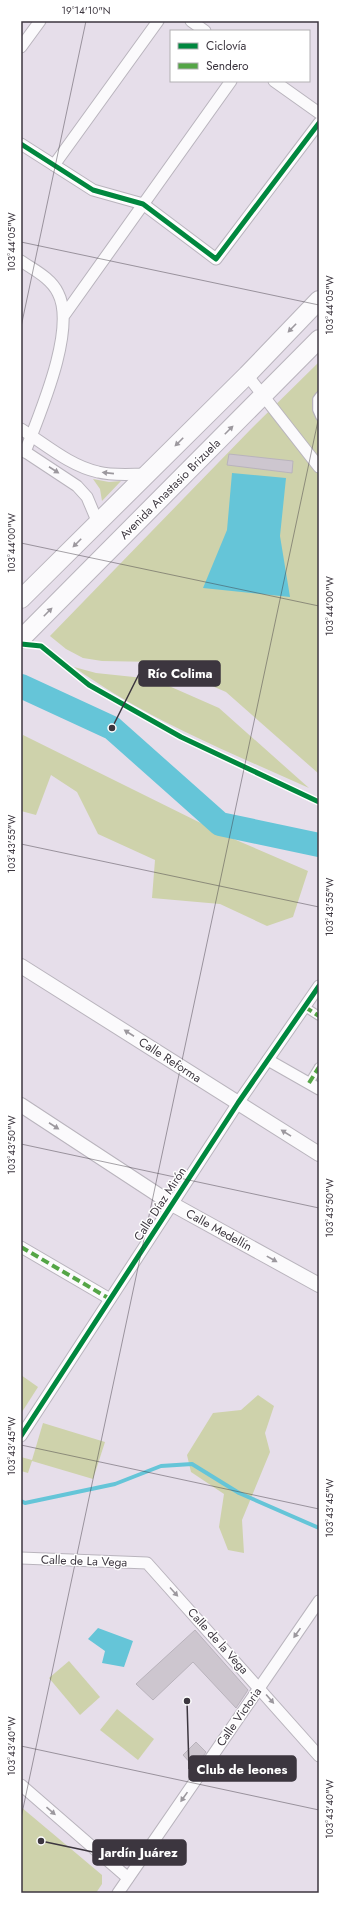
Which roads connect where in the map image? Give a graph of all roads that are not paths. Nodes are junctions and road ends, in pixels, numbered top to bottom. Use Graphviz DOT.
graph roads {
  1 [pos="40,21"];
  2 [pos="158,21"];
  3 [pos="191,21"];
  4 [pos="204,30"];
  5 [pos="21,47"];
  6 [pos="230,82"];
  7 [pos="275,82"];
  8 [pos="319,113"];
  9 [pos="319,123"];
  10 [pos="21,144"];
  11 [pos="54,166"];
  12 [pos="144,204"];
  13 [pos="21,261"];
  14 [pos="319,300"];
  15 [pos="65,314"];
  16 [pos="319,339"];
  17 [pos="247,375"];
  18 [pos="319,395"];
  19 [pos="262,396"];
  20 [pos="319,417"];
  21 [pos="21,428"];
  22 [pos="31,435"];
  23 [pos="23,450"];
  24 [pos="319,467"];
  25 [pos="147,474"];
  26 [pos="98,523"];
  27 [pos="21,599"];
  28 [pos="21,639"];
  29 [pos="21,966"];
  30 [pos="319,986"];
  31 [pos="305,1007"];
  32 [pos="319,1016"];
  33 [pos="268,1060"];
  34 [pos="319,1067"];
  35 [pos="309,1083"];
  36 [pos="319,1089"];
  37 [pos="238,1103"];
  38 [pos="21,1104"];
  39 [pos="319,1154"];
  40 [pos="172,1204"];
  41 [pos="21,1248"];
  42 [pos="319,1285"];
  43 [pos="110,1300"];
  44 [pos="21,1436"];
  45 [pos="21,1558"];
  46 [pos="147,1563"];
  47 [pos="319,1600"];
  48 [pos="259,1687"];
  49 [pos="319,1756"];
  50 [pos="21,1786"];
  51 [pos="128,1878"];
  52 [pos="118,1893"];
  1 -- 5 [label="street"];
  2 -- 11 [label="street"];
  3 -- 4 [label="street"];
  6 -- 12 [label="street"];
  7 -- 8 [label="street"];
  9 -- 12 [label="street"];
  10 -- 11 [label="street"];
  11 -- 12 [label="street"];
  12 -- 15 [label="street"];
  13 -- 15 [label="street"];
  14 -- 17 [label="main road, one-way"];
  15 -- 22 [label="street"];
  16 -- 19 [label="main road, Avenida Anastasio Brizuela"];
  17 -- 19 [label="street"];
  17 -- 25 [label="main road, one-way"];
  18 -- 20 [label="lane"];
  19 -- 24 [label="street"];
  28 -- 19 [label="main road, Avenida Anastasio Brizuela, one-way"];
  21 -- 22 [label="street"];
  22 -- 23 [label="street"];
  25 -- 22 [label="street, one-way"];
  23 -- 26 [label="street, one-way"];
  25 -- 26 [label="main road"];
  26 -- 27 [label="main road, one-way"];
  37 -- 29 [label="street, Calle Reforma, one-way"];
  30 -- 31 [label="street, Calle Díaz Mirón"];
  31 -- 32 [label="street"];
  31 -- 33 [label="street, Calle Díaz Mirón"];
  33 -- 35 [label="street"];
  33 -- 37 [label="street, Calle Díaz Mirón"];
  34 -- 35 [label="street"];
  35 -- 36 [label="street"];
  39 -- 37 [label="street, Calle Reforma, one-way"];
  37 -- 40 [label="street, Calle Díaz Mirón"];
  38 -- 40 [label="street, Calle Medellín, one-way"];
  40 -- 42 [label="street, Calle Medellín, one-way"];
  40 -- 43 [label="street, Calle Díaz Mirón"];
  41 -- 43 [label="street"];
  43 -- 44 [label="street, Calle Díaz Mirón"];
  45 -- 46 [label="street, Calle de La Vega"];
  46 -- 48 [label="street, Calle de la Vega, one-way"];
  47 -- 48 [label="street, Calle Victoria, one-way"];
  48 -- 49 [label="street, Calle de la Vega, one-way"];
  48 -- 51 [label="street, Calle Victoria, one-way"];
  50 -- 51 [label="street, one-way"];
  51 -- 52 [label="street, Calle Victoria"];
}
